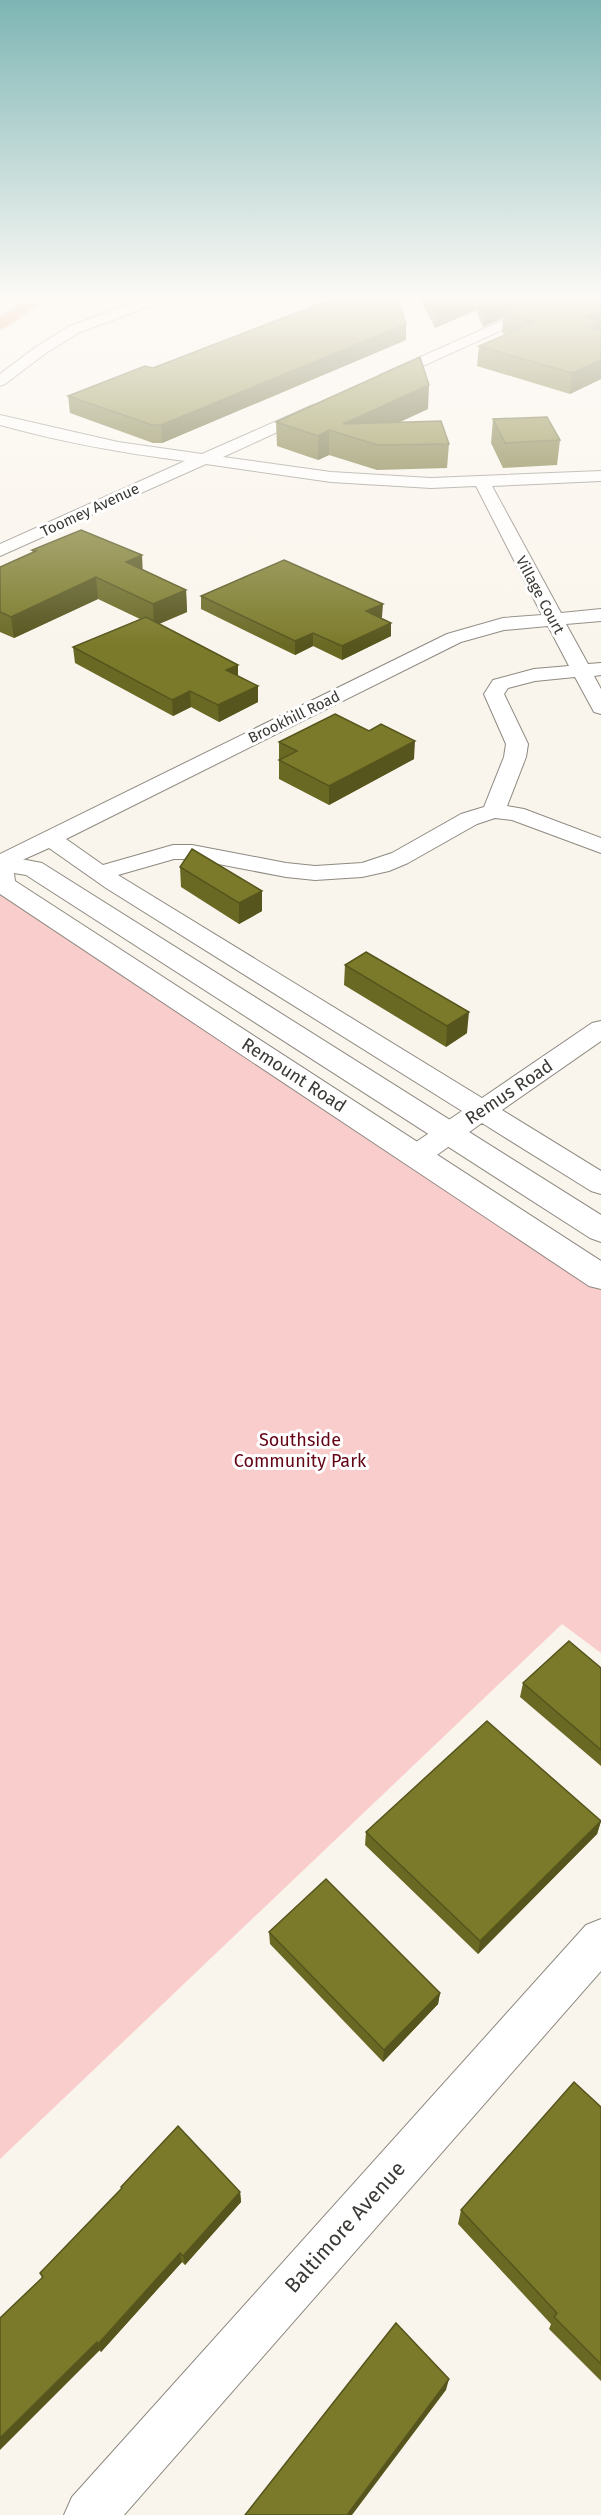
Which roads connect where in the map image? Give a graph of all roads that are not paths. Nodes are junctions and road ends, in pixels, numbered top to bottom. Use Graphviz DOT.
graph roads {
  1 [pos="311,411"];
  2 [pos="0,420"];
  3 [pos="201,459"];
  4 [pos="601,476"];
  5 [pos="482,482"];
  6 [pos="0,551"];
  7 [pos="601,615"];
  8 [pos="553,618"];
  9 [pos="590,669"];
  10 [pos="601,708"];
  11 [pos="494,812"];
  12 [pos="50,838"];
  13 [pos="601,846"];
  14 [pos="0,864"];
  15 [pos="100,873"];
  16 [pos="601,1029"];
  17 [pos="482,1111"];
  18 [pos="448,1133"];
  19 [pos="417,1155"];
  20 [pos="601,1184"];
  21 [pos="601,1230"];
  22 [pos="601,1277"];
  23 [pos="601,1940"];
  24 [pos="90,2515"];
  1 -- 3 [label="street, Toomey Avenue"];
  2 -- 3 [label="street"];
  3 -- 5 [label="street"];
  3 -- 6 [label="street, Toomey Avenue"];
  4 -- 5 [label="street"];
  5 -- 8 [label="street, Village Court"];
  7 -- 8 [label="street, Brookhill Road"];
  8 -- 9 [label="street, Village Court"];
  8 -- 12 [label="street, Brookhill Road"];
  9 -- 10 [label="street, Village Court"];
  9 -- 11 [label="street"];
  11 -- 13 [label="street"];
  11 -- 15 [label="street"];
  12 -- 14 [label="street, Brookhill Road"];
  12 -- 15 [label="street"];
  14 -- 18 [label="main road, Remount Road"];
  14 -- 19 [label="main road, Remount Road"];
  15 -- 17 [label="street"];
  16 -- 17 [label="street, Remus Road"];
  17 -- 18 [label="street, Remus Road"];
  17 -- 20 [label="street"];
  18 -- 19 [label="street, Remus Road"];
  18 -- 21 [label="main road, Remount Road"];
  19 -- 22 [label="main road, Remount Road"];
  23 -- 24 [label="street, Baltimore Avenue"];
}
